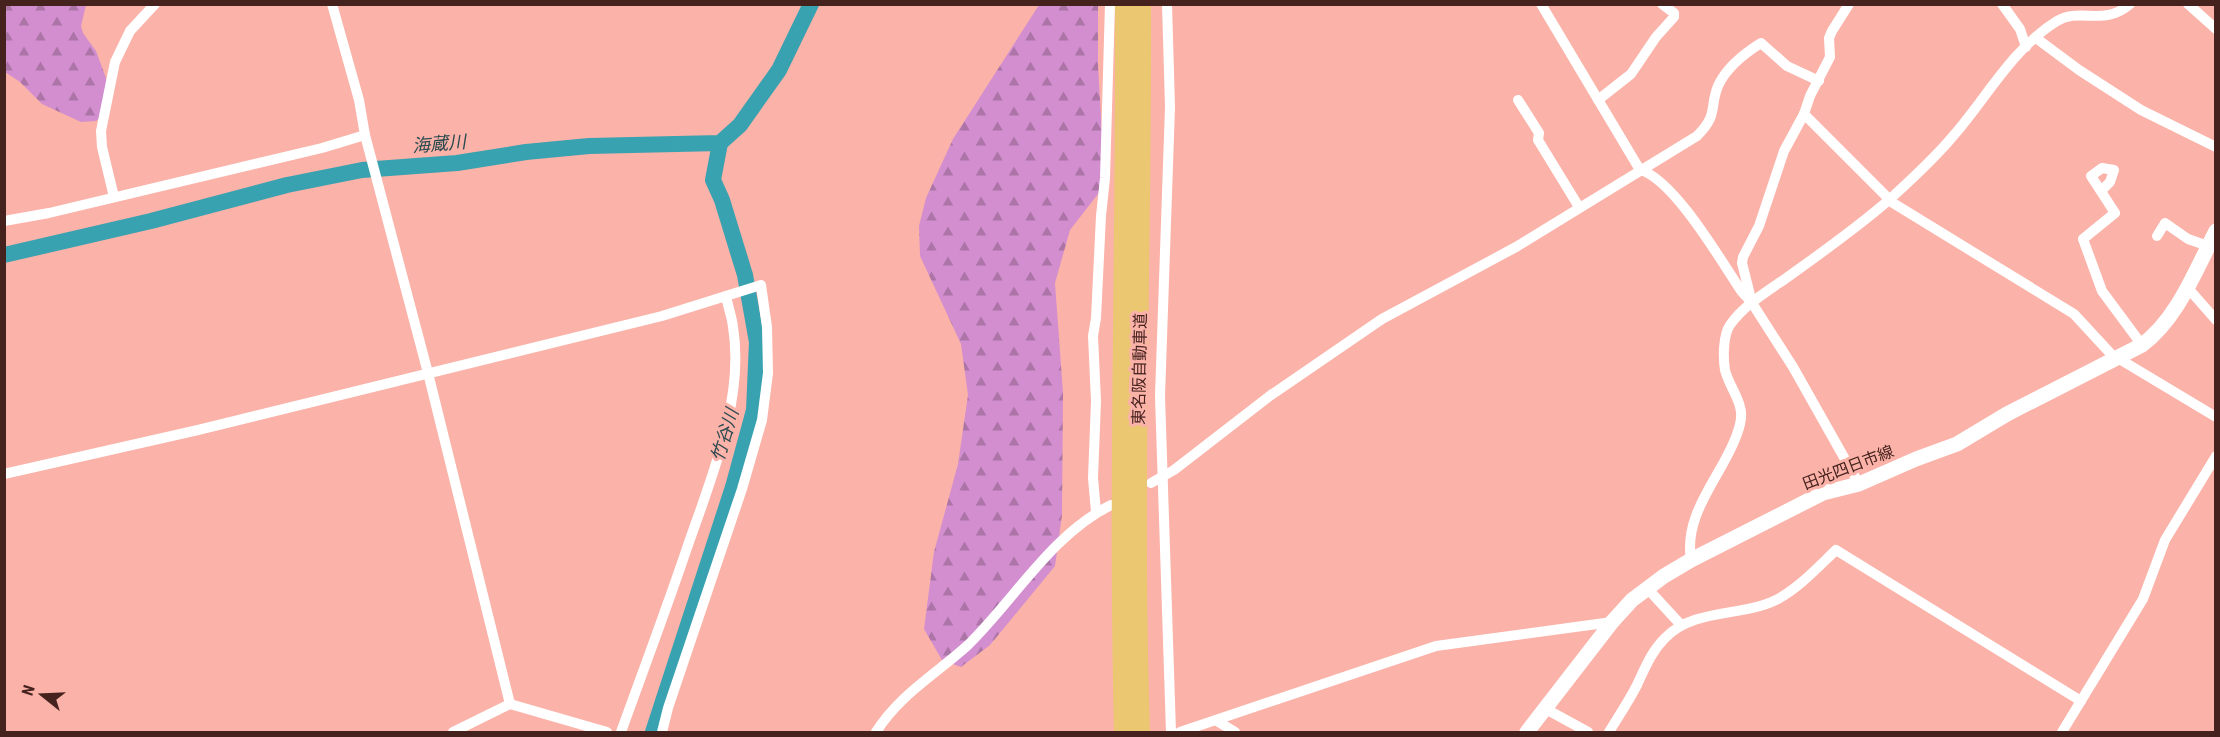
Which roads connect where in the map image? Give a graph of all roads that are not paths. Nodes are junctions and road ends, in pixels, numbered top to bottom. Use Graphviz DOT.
graph roads {
  1 [pos="154,4"];
  2 [pos="332,4"];
  3 [pos="1110,4"];
  4 [pos="1125,4"];
  5 [pos="1141,4"];
  6 [pos="1167,4"];
  7 [pos="1541,4"];
  8 [pos="1662,4"];
  9 [pos="1849,4"];
  10 [pos="2002,4"];
  11 [pos="2130,4"];
  12 [pos="2188,4"];
  13 [pos="2216,28"];
  14 [pos="2036,38"];
  15 [pos="2026,47"];
  16 [pos="1819,81"];
  17 [pos="1518,100"];
  18 [pos="1598,100"];
  19 [pos="1804,114"];
  20 [pos="365,135"];
  21 [pos="2216,147"];
  22 [pos="1640,170"];
  23 [pos="2101,191"];
  24 [pos="114,197"];
  25 [pos="1889,200"];
  26 [pos="1579,207"];
  27 [pos="4,221"];
  28 [pos="2216,231"];
  29 [pos="2157,236"];
  30 [pos="2208,246"];
  31 [pos="2187,287"];
  32 [pos="727,296"];
  33 [pos="1752,303"];
  34 [pos="2216,320"];
  35 [pos="2142,345"];
  36 [pos="2119,358"];
  37 [pos="428,373"];
  38 [pos="2216,417"];
  39 [pos="2216,456"];
  40 [pos="4,474"];
  41 [pos="1163,477"];
  42 [pos="1151,483"];
  43 [pos="1859,484"];
  44 [pos="1111,505"];
  45 [pos="1096,512"];
  46 [pos="1691,560"];
  47 [pos="1647,588"];
  48 [pos="1612,621"];
  49 [pos="1681,625"];
  50 [pos="2081,701"];
  51 [pos="510,704"];
  52 [pos="1544,708"];
  53 [pos="1217,721"];
  54 [pos="453,732"];
  55 [pos="606,732"];
  56 [pos="621,732"];
  57 [pos="662,732"];
  58 [pos="876,732"];
  59 [pos="1124,732"];
  60 [pos="1140,732"];
  61 [pos="1171,732"];
  62 [pos="1180,732"];
  63 [pos="1235,732"];
  64 [pos="1527,732"];
  65 [pos="1588,732"];
  66 [pos="1608,732"];
  67 [pos="2062,732"];
  1 -- 24 [label="street"];
  2 -- 20 [label="street"];
  3 -- 45 [label="street"];
  4 -- 59 [label="highway, 東名阪自動車道"];
  5 -- 60 [label="highway, 東名阪自動車道"];
  6 -- 41 [label="street"];
  7 -- 18 [label="street"];
  8 -- 18 [label="street"];
  9 -- 16 [label="street"];
  10 -- 15 [label="street"];
  11 -- 14 [label="street"];
  12 -- 13 [label="street"];
  14 -- 15 [label="street"];
  14 -- 21 [label="street"];
  15 -- 25 [label="street"];
  16 -- 19 [label="street"];
  16 -- 22 [label="street"];
  17 -- 26 [label="street"];
  18 -- 22 [label="street"];
  19 -- 25 [label="street"];
  19 -- 33 [label="street"];
  20 -- 24 [label="street"];
  20 -- 37 [label="street"];
  22 -- 26 [label="street"];
  22 -- 33 [label="street"];
  23 -- 35 [label="street"];
  24 -- 27 [label="street"];
  25 -- 33 [label="street"];
  25 -- 36 [label="street"];
  26 -- 41 [label="street"];
  28 -- 30 [label="main road, 田光四日市線"];
  29 -- 30 [label="street"];
  30 -- 31 [label="main road, 田光四日市線"];
  31 -- 34 [label="street"];
  31 -- 35 [label="main road, 田光四日市線"];
  32 -- 37 [label="street"];
  32 -- 56 [label="street"];
  32 -- 57 [label="street"];
  33 -- 43 [label="street"];
  33 -- 46 [label="street"];
  35 -- 36 [label="main road, 田光四日市線"];
  36 -- 38 [label="street"];
  36 -- 43 [label="main road, 田光四日市線"];
  37 -- 40 [label="street"];
  37 -- 51 [label="street"];
  39 -- 50 [label="street"];
  41 -- 42 [label="street"];
  41 -- 61 [label="street"];
  43 -- 46 [label="main road, 田光四日市線"];
  44 -- 45 [label="street"];
  45 -- 58 [label="street"];
  46 -- 47 [label="main road, 田光四日市線"];
  47 -- 48 [label="main road, 田光四日市線"];
  47 -- 49 [label="street"];
  48 -- 52 [label="main road, 田光四日市線"];
  48 -- 53 [label="street"];
  49 -- 50 [label="street"];
  49 -- 66 [label="street"];
  50 -- 67 [label="street"];
  51 -- 54 [label="street"];
  51 -- 55 [label="street"];
  52 -- 64 [label="main road, 田光四日市線"];
  52 -- 65 [label="street"];
  53 -- 62 [label="street"];
  53 -- 63 [label="street"];
}
